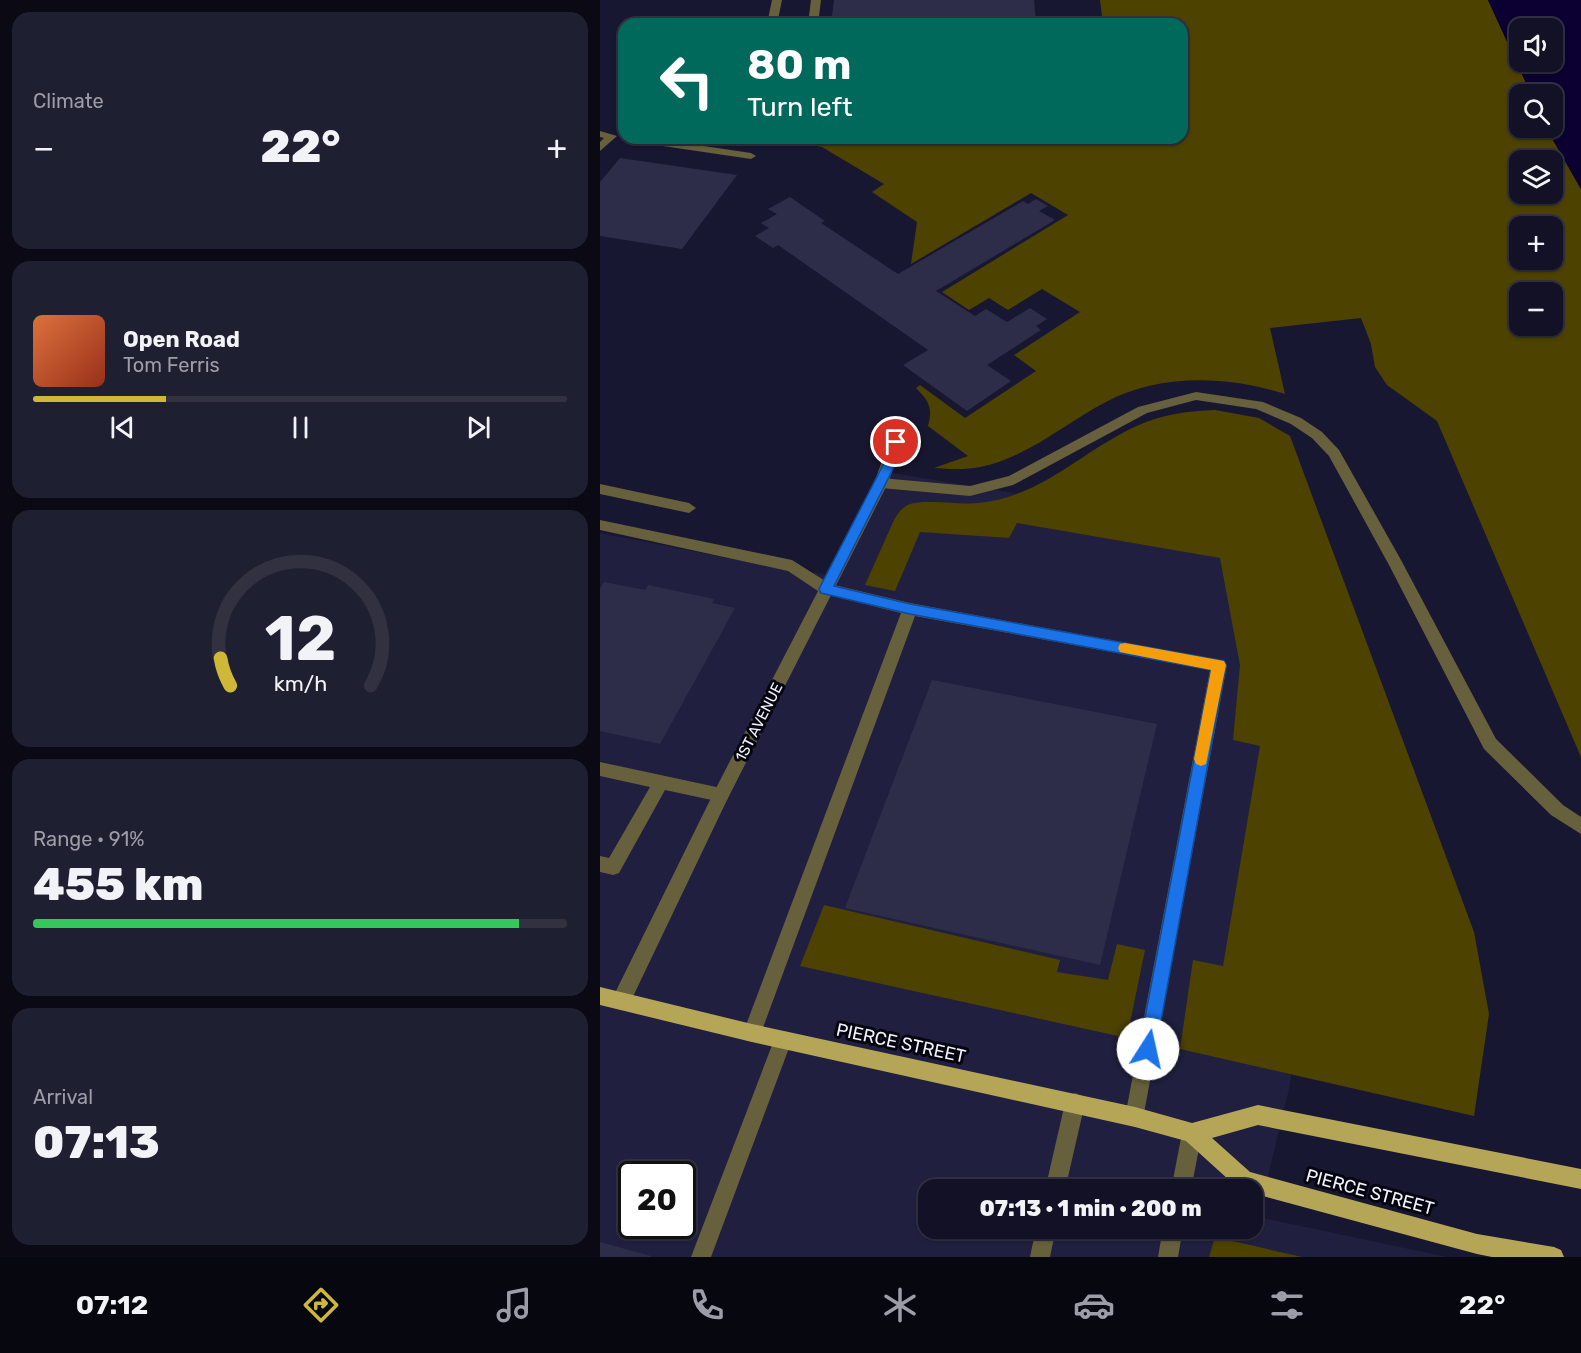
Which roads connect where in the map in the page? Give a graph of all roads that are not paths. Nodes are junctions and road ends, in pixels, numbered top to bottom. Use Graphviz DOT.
graph roads {
  1 [pos="777,0"];
  2 [pos="816,0"];
  3 [pos="773,18"];
  4 [pos="814,18"];
  5 [pos="600,134"];
  6 [pos="612,136"];
  7 [pos="618,136"];
  8 [pos="670,144"];
  9 [pos="600,148"];
  10 [pos="751,156"];
  11 [pos="896,442"];
  12 [pos="880,483"];
  13 [pos="604,489"];
  14 [pos="600,502"];
  15 [pos="689,508"];
  16 [pos="600,525"];
  17 [pos="826,589"];
  18 [pos="910,609"];
  19 [pos="600,769"];
  20 [pos="661,782"];
  21 [pos="721,795"];
  22 [pos="1581,826"];
  23 [pos="600,864"];
  24 [pos="600,996"];
  25 [pos="621,1001"];
  26 [pos="752,1033"];
  27 [pos="783,1040"];
  28 [pos="1075,1103"];
  29 [pos="1135,1117"];
  30 [pos="1192,1133"];
  31 [pos="1058,1179"];
  32 [pos="1183,1179"];
  33 [pos="1581,1179"];
  34 [pos="1044,1239"];
  35 [pos="1171,1239"];
  36 [pos="1478,1251"];
  37 [pos="701,1257"];
  38 [pos="1040,1257"];
  39 [pos="1168,1257"];
  40 [pos="1554,1257"];
  1 -- 3 [label="street"];
  2 -- 4 [label="street"];
  5 -- 6 [label="street"];
  6 -- 7 [label="street"];
  6 -- 9 [label="street"];
  8 -- 10 [label="street"];
  11 -- 12 [label="street, 1ST AVENUE"];
  12 -- 17 [label="street, 1ST AVENUE"];
  12 -- 22 [label="street"];
  13 -- 14 [label="street"];
  13 -- 15 [label="street"];
  16 -- 17 [label="street"];
  17 -- 18 [label="street"];
  17 -- 21 [label="street, 1ST AVENUE"];
  18 -- 26 [label="street"];
  18 -- 29 [label="street"];
  19 -- 20 [label="street"];
  20 -- 21 [label="street"];
  20 -- 23 [label="street"];
  21 -- 25 [label="street, 1ST AVENUE"];
  24 -- 25 [label="main road, PIERCE STREET"];
  25 -- 26 [label="main road, PIERCE STREET"];
  26 -- 27 [label="main road, PIERCE STREET"];
  27 -- 28 [label="main road, PIERCE STREET"];
  27 -- 37 [label="street"];
  28 -- 29 [label="main road, PIERCE STREET"];
  28 -- 31 [label="street"];
  29 -- 30 [label="main road, PIERCE STREET"];
  30 -- 32 [label="street"];
  30 -- 33 [label="main road"];
  30 -- 36 [label="main road, PIERCE STREET"];
  34 -- 38 [label="street"];
  35 -- 39 [label="street"];
  36 -- 40 [label="main road, PIERCE STREET"];
}
